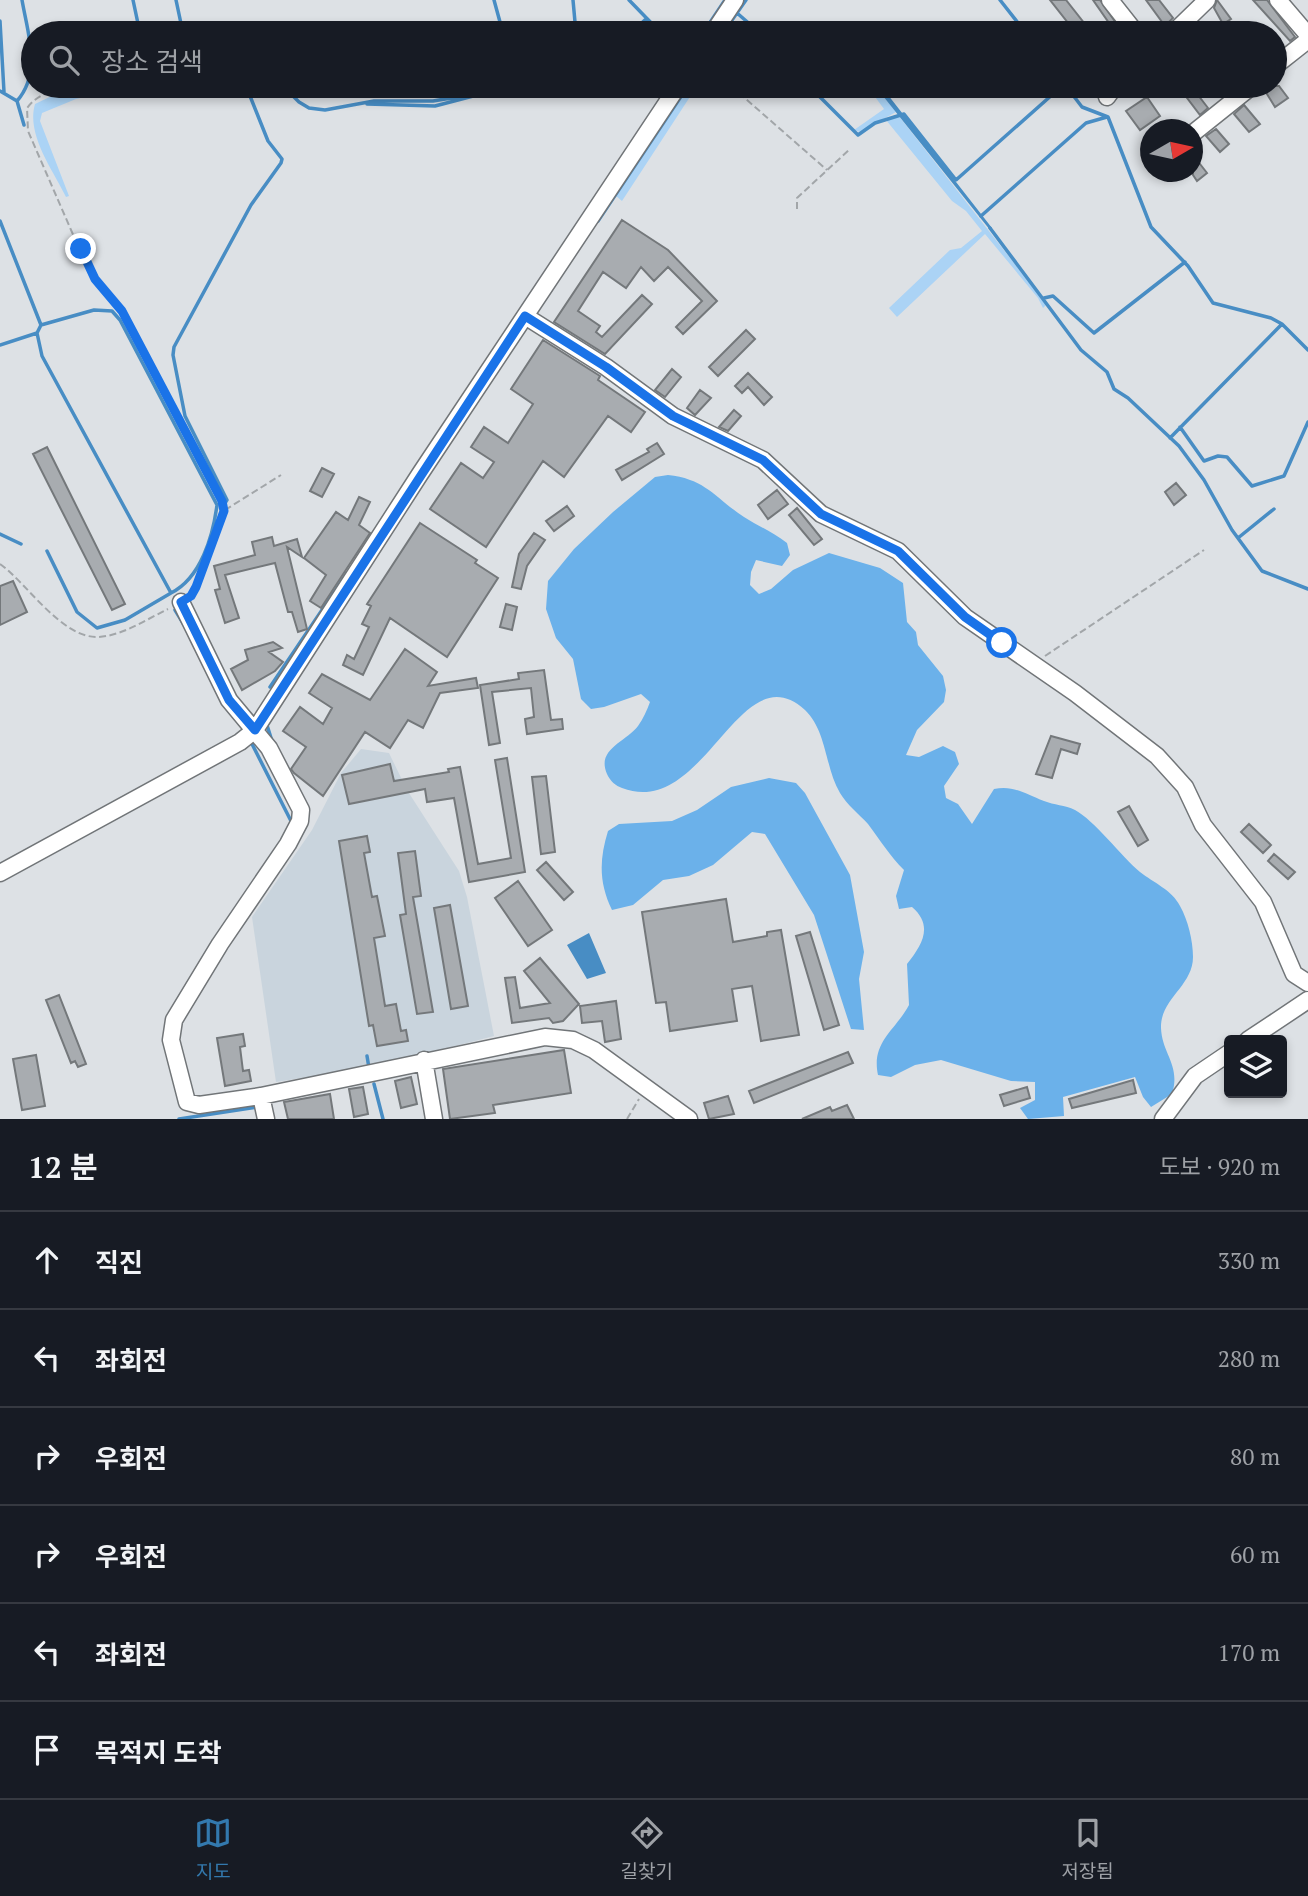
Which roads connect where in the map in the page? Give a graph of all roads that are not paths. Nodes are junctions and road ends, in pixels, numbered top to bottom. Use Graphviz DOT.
graph roads {
  1 [pos="735,0"];
  2 [pos="1110,0"];
  3 [pos="1207,0"];
  4 [pos="1278,0"];
  5 [pos="721,21"];
  6 [pos="1127,21"];
  7 [pos="1185,21"];
  8 [pos="1308,37"];
  9 [pos="1287,55"];
  10 [pos="670,98"];
  11 [pos="1237,98"];
  12 [pos="1203,125"];
  13 [pos="525,316"];
  14 [pos="181,602"];
  15 [pos="255,730"];
  16 [pos="0,873"];
  17 [pos="1308,983"];
  18 [pos="1308,1000"];
  19 [pos="1256,1035"];
  20 [pos="1224,1056"];
  21 [pos="424,1060"];
  22 [pos="261,1096"];
  23 [pos="266,1119"];
  24 [pos="434,1119"];
  25 [pos="689,1119"];
  26 [pos="1163,1119"];
  1 -- 5 [label="street"];
  2 -- 6 [label="street"];
  3 -- 7 [label="street"];
  4 -- 8 [label="street"];
  8 -- 9 [label="street"];
  10 -- 13 [label="street"];
  11 -- 12 [label="street"];
  13 -- 15 [label="street"];
  13 -- 17 [label="street"];
  14 -- 15 [label="street"];
  15 -- 16 [label="street"];
  15 -- 22 [label="street"];
  18 -- 19 [label="street"];
  20 -- 26 [label="street"];
  21 -- 22 [label="street"];
  21 -- 24 [label="street"];
  21 -- 25 [label="street"];
  22 -- 23 [label="street"];
}
